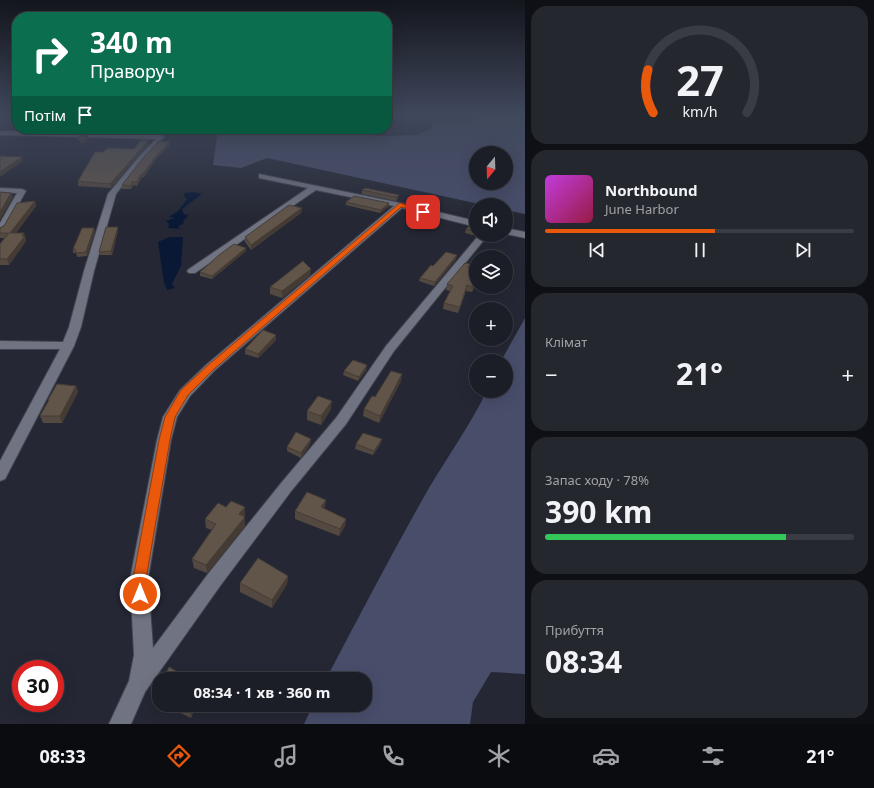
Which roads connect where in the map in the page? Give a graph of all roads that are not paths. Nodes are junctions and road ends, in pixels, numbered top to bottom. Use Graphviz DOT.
graph roads {
  1 [pos="149,150"];
  2 [pos="262,176"];
  3 [pos="314,188"];
  4 [pos="0,190"];
  5 [pos="400,205"];
  6 [pos="469,222"];
  7 [pos="0,230"];
  8 [pos="513,232"];
  9 [pos="525,235"];
  10 [pos="478,242"];
  11 [pos="192,271"];
  12 [pos="0,345"];
  13 [pos="68,346"];
  14 [pos="0,475"];
  15 [pos="138,685"];
  16 [pos="120,724"];
  1 -- 13 [label="street"];
  2 -- 3 [label="street"];
  3 -- 5 [label="street"];
  3 -- 11 [label="street"];
  4 -- 7 [label="street"];
  5 -- 6 [label="street"];
  5 -- 15 [label="street"];
  8 -- 9 [label="street"];
  10 -- 15 [label="street"];
  12 -- 13 [label="street"];
  13 -- 14 [label="street"];
  15 -- 16 [label="street"];
}
